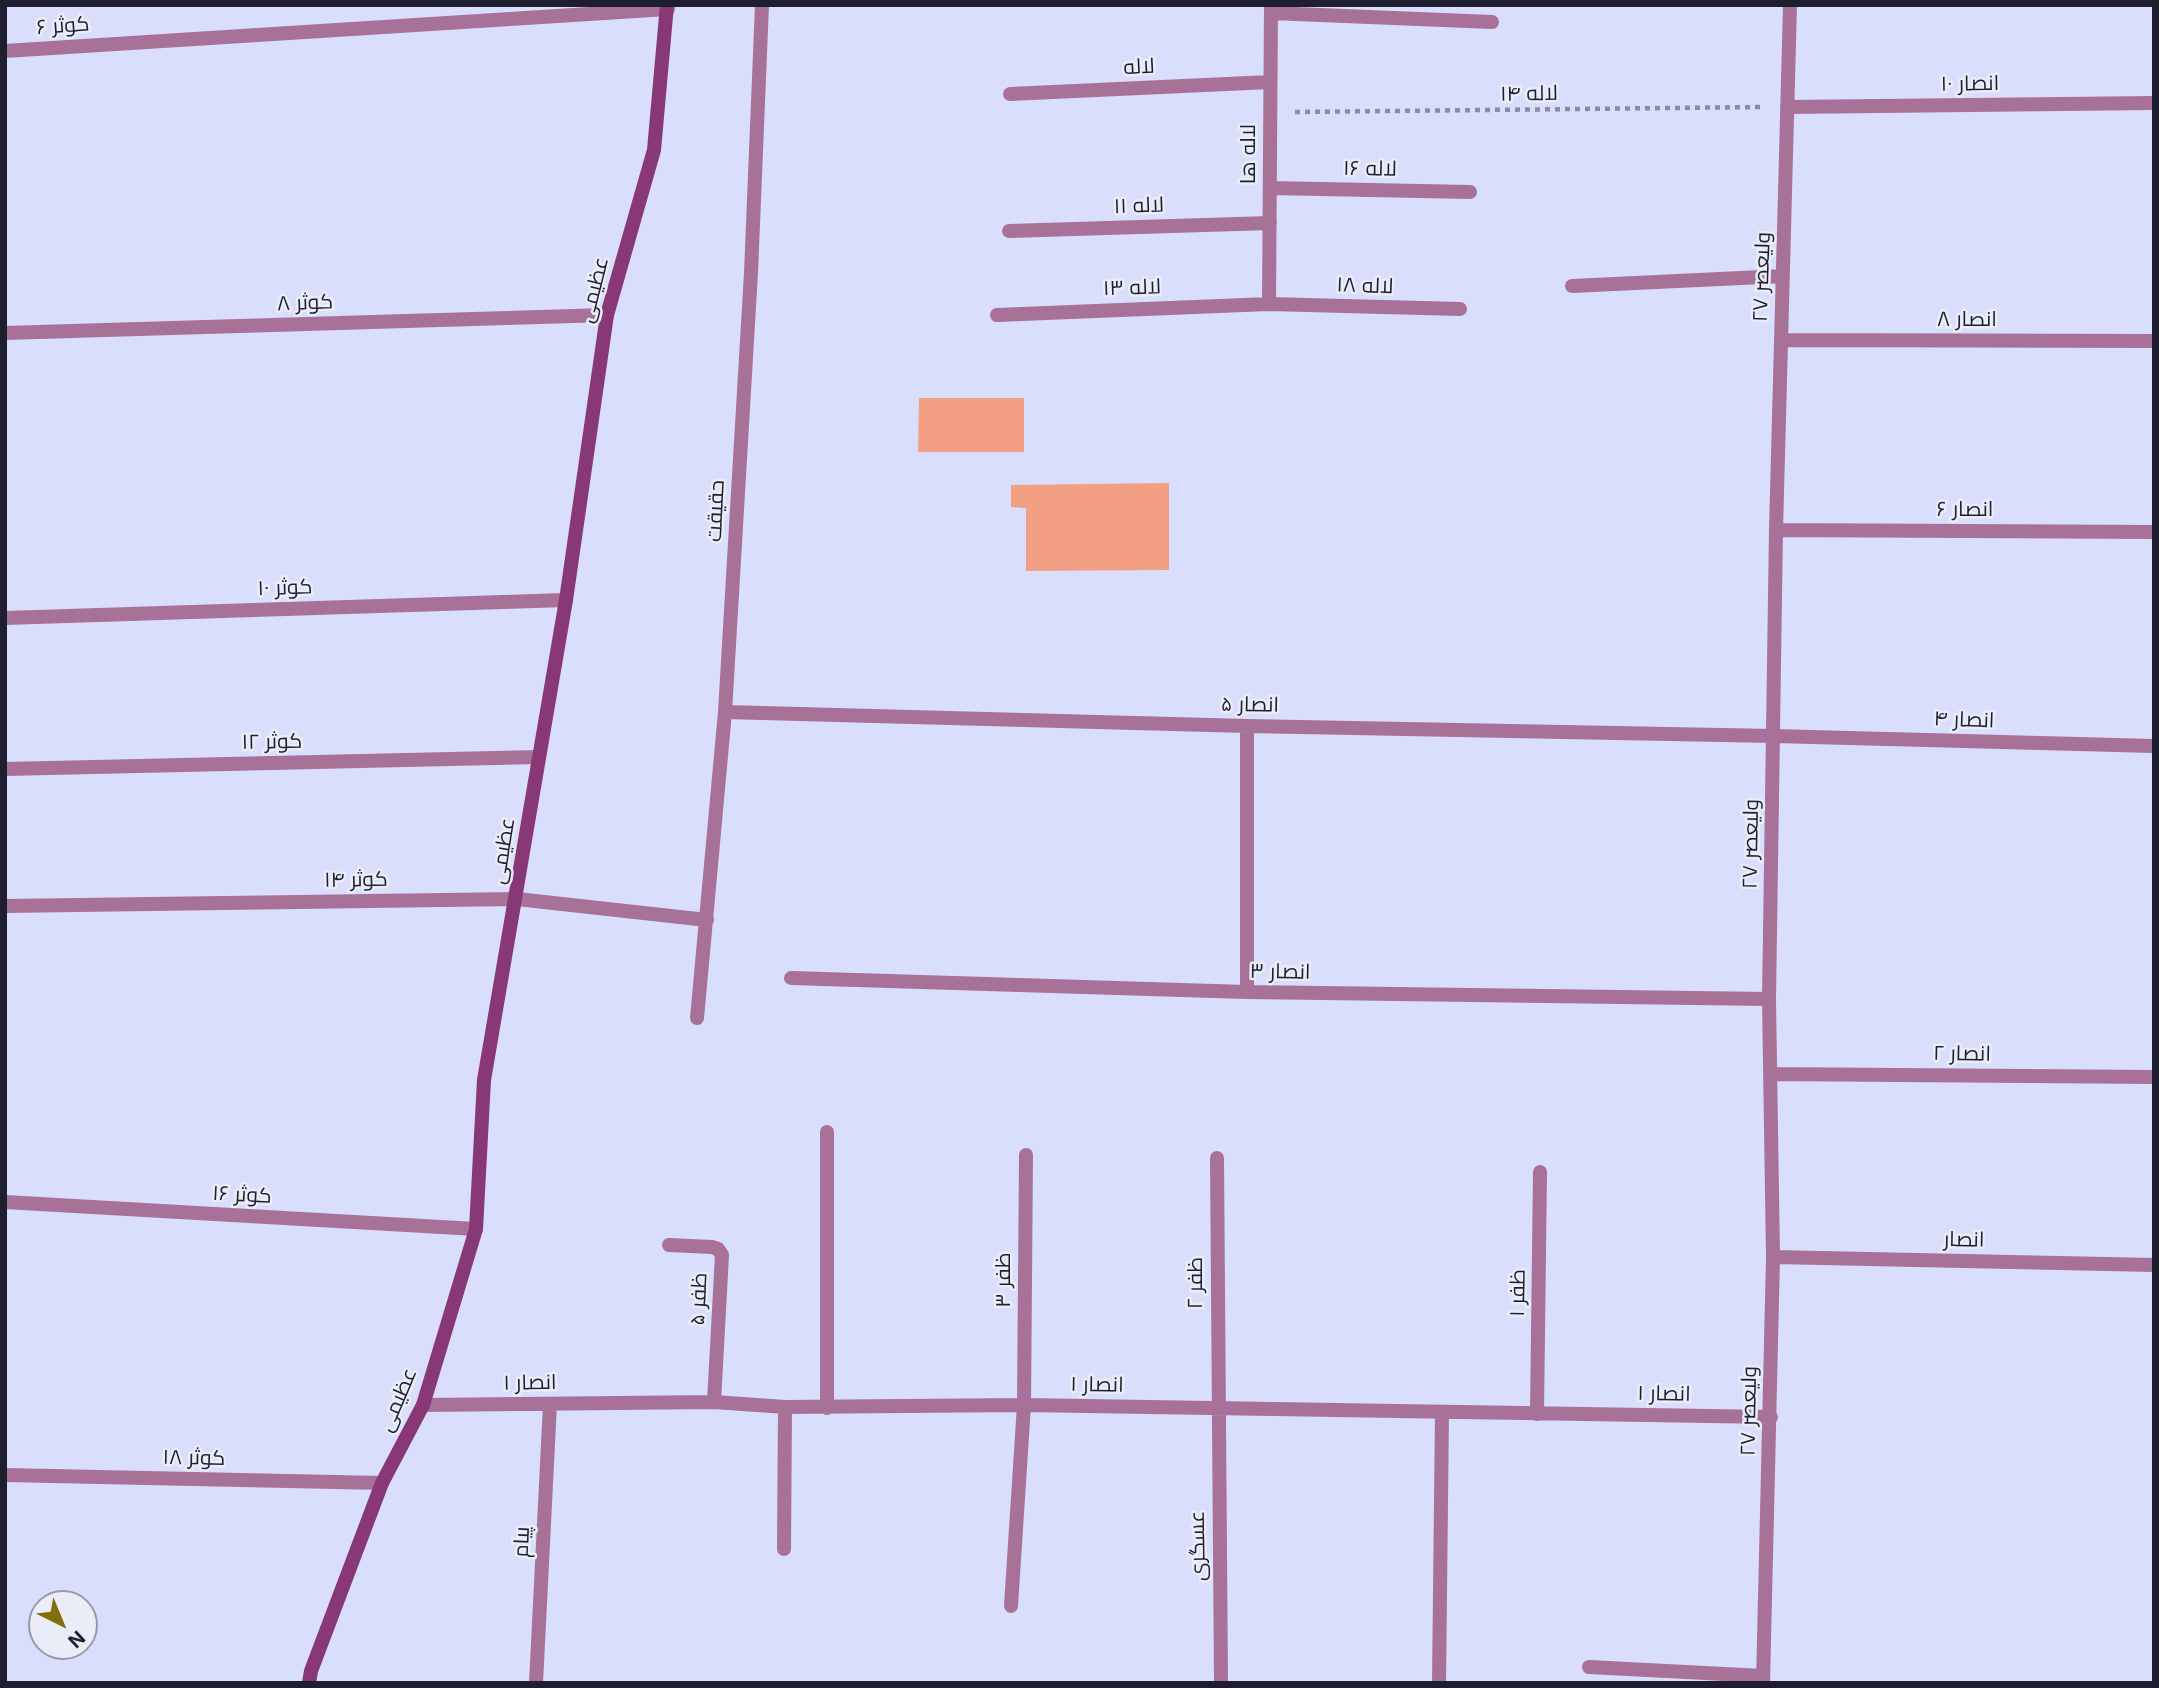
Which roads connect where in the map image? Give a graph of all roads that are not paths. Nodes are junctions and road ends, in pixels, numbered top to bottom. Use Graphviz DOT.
graph roads {
  1 [pos="762,5"];
  2 [pos="1790,5"];
  3 [pos="667,7"];
  4 [pos="1271,9"];
  5 [pos="1492,22"];
  6 [pos="5,51"];
  7 [pos="1270,82"];
  8 [pos="1010,94"];
  9 [pos="2154,103"];
  10 [pos="1787,107"];
  11 [pos="1270,188"];
  12 [pos="1470,192"];
  13 [pos="1270,223"];
  14 [pos="1009,231"];
  15 [pos="1783,276"];
  16 [pos="1572,286"];
  17 [pos="1269,304"];
  18 [pos="1460,309"];
  19 [pos="607,315"];
  20 [pos="997,315"];
  21 [pos="5,333"];
  22 [pos="1781,340"];
  23 [pos="2154,341"];
  24 [pos="1776,530"];
  25 [pos="2154,532"];
  26 [pos="566,600"];
  27 [pos="5,618"];
  28 [pos="726,712"];
  29 [pos="1247,726"];
  30 [pos="1774,736"];
  31 [pos="2154,746"];
  32 [pos="539,757"];
  33 [pos="5,769"];
  34 [pos="517,899"];
  35 [pos="5,906"];
  36 [pos="707,920"];
  37 [pos="791,978"];
  38 [pos="1247,992"];
  39 [pos="1769,999"];
  40 [pos="697,1018"];
  41 [pos="1771,1074"];
  42 [pos="2154,1077"];
  43 [pos="827,1132"];
  44 [pos="1026,1155"];
  45 [pos="1217,1158"];
  46 [pos="1540,1172"];
  47 [pos="5,1202"];
  48 [pos="476,1229"];
  49 [pos="669,1245"];
  50 [pos="1773,1257"];
  51 [pos="2154,1265"];
  52 [pos="713,1402"];
  53 [pos="550,1404"];
  54 [pos="423,1405"];
  55 [pos="1024,1405"];
  56 [pos="785,1408"];
  57 [pos="827,1408"];
  58 [pos="1218,1409"];
  59 [pos="1442,1412"];
  60 [pos="1537,1414"];
  61 [pos="1771,1417"];
  62 [pos="5,1475"];
  63 [pos="382,1483"];
  64 [pos="784,1549"];
  65 [pos="1011,1606"];
  66 [pos="1588,1667"];
  67 [pos="1763,1680"];
  68 [pos="309,1683"];
  69 [pos="536,1683"];
  70 [pos="1221,1683"];
  71 [pos="1439,1683"];
  1 -- 28 [label="street, حقیقت"];
  2 -- 10 [label="street, ولیعصر ۲۷"];
  3 -- 6 [label="street, کوثر ۶"];
  3 -- 19 [label="street, عظیمی"];
  4 -- 5 [label="street"];
  4 -- 7 [label="street, لاله ها"];
  7 -- 8 [label="street, لاله"];
  7 -- 11 [label="street, لاله ها"];
  9 -- 10 [label="street, انصار ۱۰"];
  10 -- 15 [label="street, ولیعصر ۲۷"];
  11 -- 12 [label="street, لاله ۱۶"];
  11 -- 13 [label="street, لاله ها"];
  13 -- 14 [label="street, لاله ۱۱"];
  13 -- 17 [label="street, لاله ها"];
  15 -- 16 [label="street"];
  15 -- 22 [label="street, ولیعصر ۲۷"];
  17 -- 18 [label="street, لاله ۱۸"];
  17 -- 20 [label="street, لاله ۱۳"];
  19 -- 21 [label="street, کوثر ۸"];
  19 -- 26 [label="street, عظیمی"];
  22 -- 23 [label="street, انصار ۸"];
  22 -- 24 [label="street, ولیعصر ۲۷"];
  24 -- 25 [label="street, انصار ۶"];
  24 -- 30 [label="street, ولیعصر ۲۷"];
  26 -- 27 [label="street, کوثر ۱۰"];
  26 -- 32 [label="street, عظیمی"];
  28 -- 29 [label="street, انصار ۵"];
  28 -- 36 [label="street, حقیقت"];
  29 -- 30 [label="street, انصار ۵"];
  29 -- 38 [label="street"];
  30 -- 31 [label="street, انصار ۴"];
  30 -- 39 [label="street, ولیعصر ۲۷"];
  32 -- 33 [label="street, کوثر ۱۲"];
  32 -- 34 [label="street, عظیمی"];
  34 -- 35 [label="street, کوثر ۱۴"];
  34 -- 36 [label="street, کوثر ۱۴"];
  34 -- 48 [label="street, عظیمی"];
  36 -- 40 [label="street, حقیقت"];
  37 -- 38 [label="street, انصار ۳"];
  38 -- 39 [label="street, انصار ۳"];
  39 -- 41 [label="street, ولیعصر ۲۷"];
  41 -- 42 [label="street, انصار ۲"];
  41 -- 50 [label="street, ولیعصر ۲۷"];
  43 -- 57 [label="street"];
  44 -- 55 [label="street, ظفر ۳"];
  45 -- 58 [label="street, ظفر ۲"];
  46 -- 60 [label="street, ظفر ۱"];
  47 -- 48 [label="street, کوثر ۱۶"];
  48 -- 54 [label="street, عظیمی"];
  49 -- 52 [label="street, ظفر ۵"];
  50 -- 51 [label="street, انصار"];
  50 -- 61 [label="street, ولیعصر ۲۷"];
  52 -- 53 [label="street, انصار ۱"];
  52 -- 56 [label="street, انصار ۱"];
  53 -- 54 [label="street, انصار ۱"];
  53 -- 69 [label="street, پیام"];
  54 -- 63 [label="street, عظیمی"];
  55 -- 57 [label="street, انصار ۱"];
  55 -- 58 [label="street, انصار ۱"];
  55 -- 65 [label="street, ظفر ۳"];
  56 -- 57 [label="street, انصار ۱"];
  56 -- 64 [label="street"];
  58 -- 59 [label="street, انصار ۱"];
  58 -- 70 [label="street, عسگری"];
  59 -- 60 [label="street, انصار ۱"];
  59 -- 71 [label="street"];
  60 -- 61 [label="street, انصار ۱"];
  61 -- 67 [label="street, ولیعصر ۲۷"];
  62 -- 63 [label="street, کوثر ۱۸"];
  63 -- 68 [label="street, عظیمی"];
  66 -- 67 [label="street"];
}
